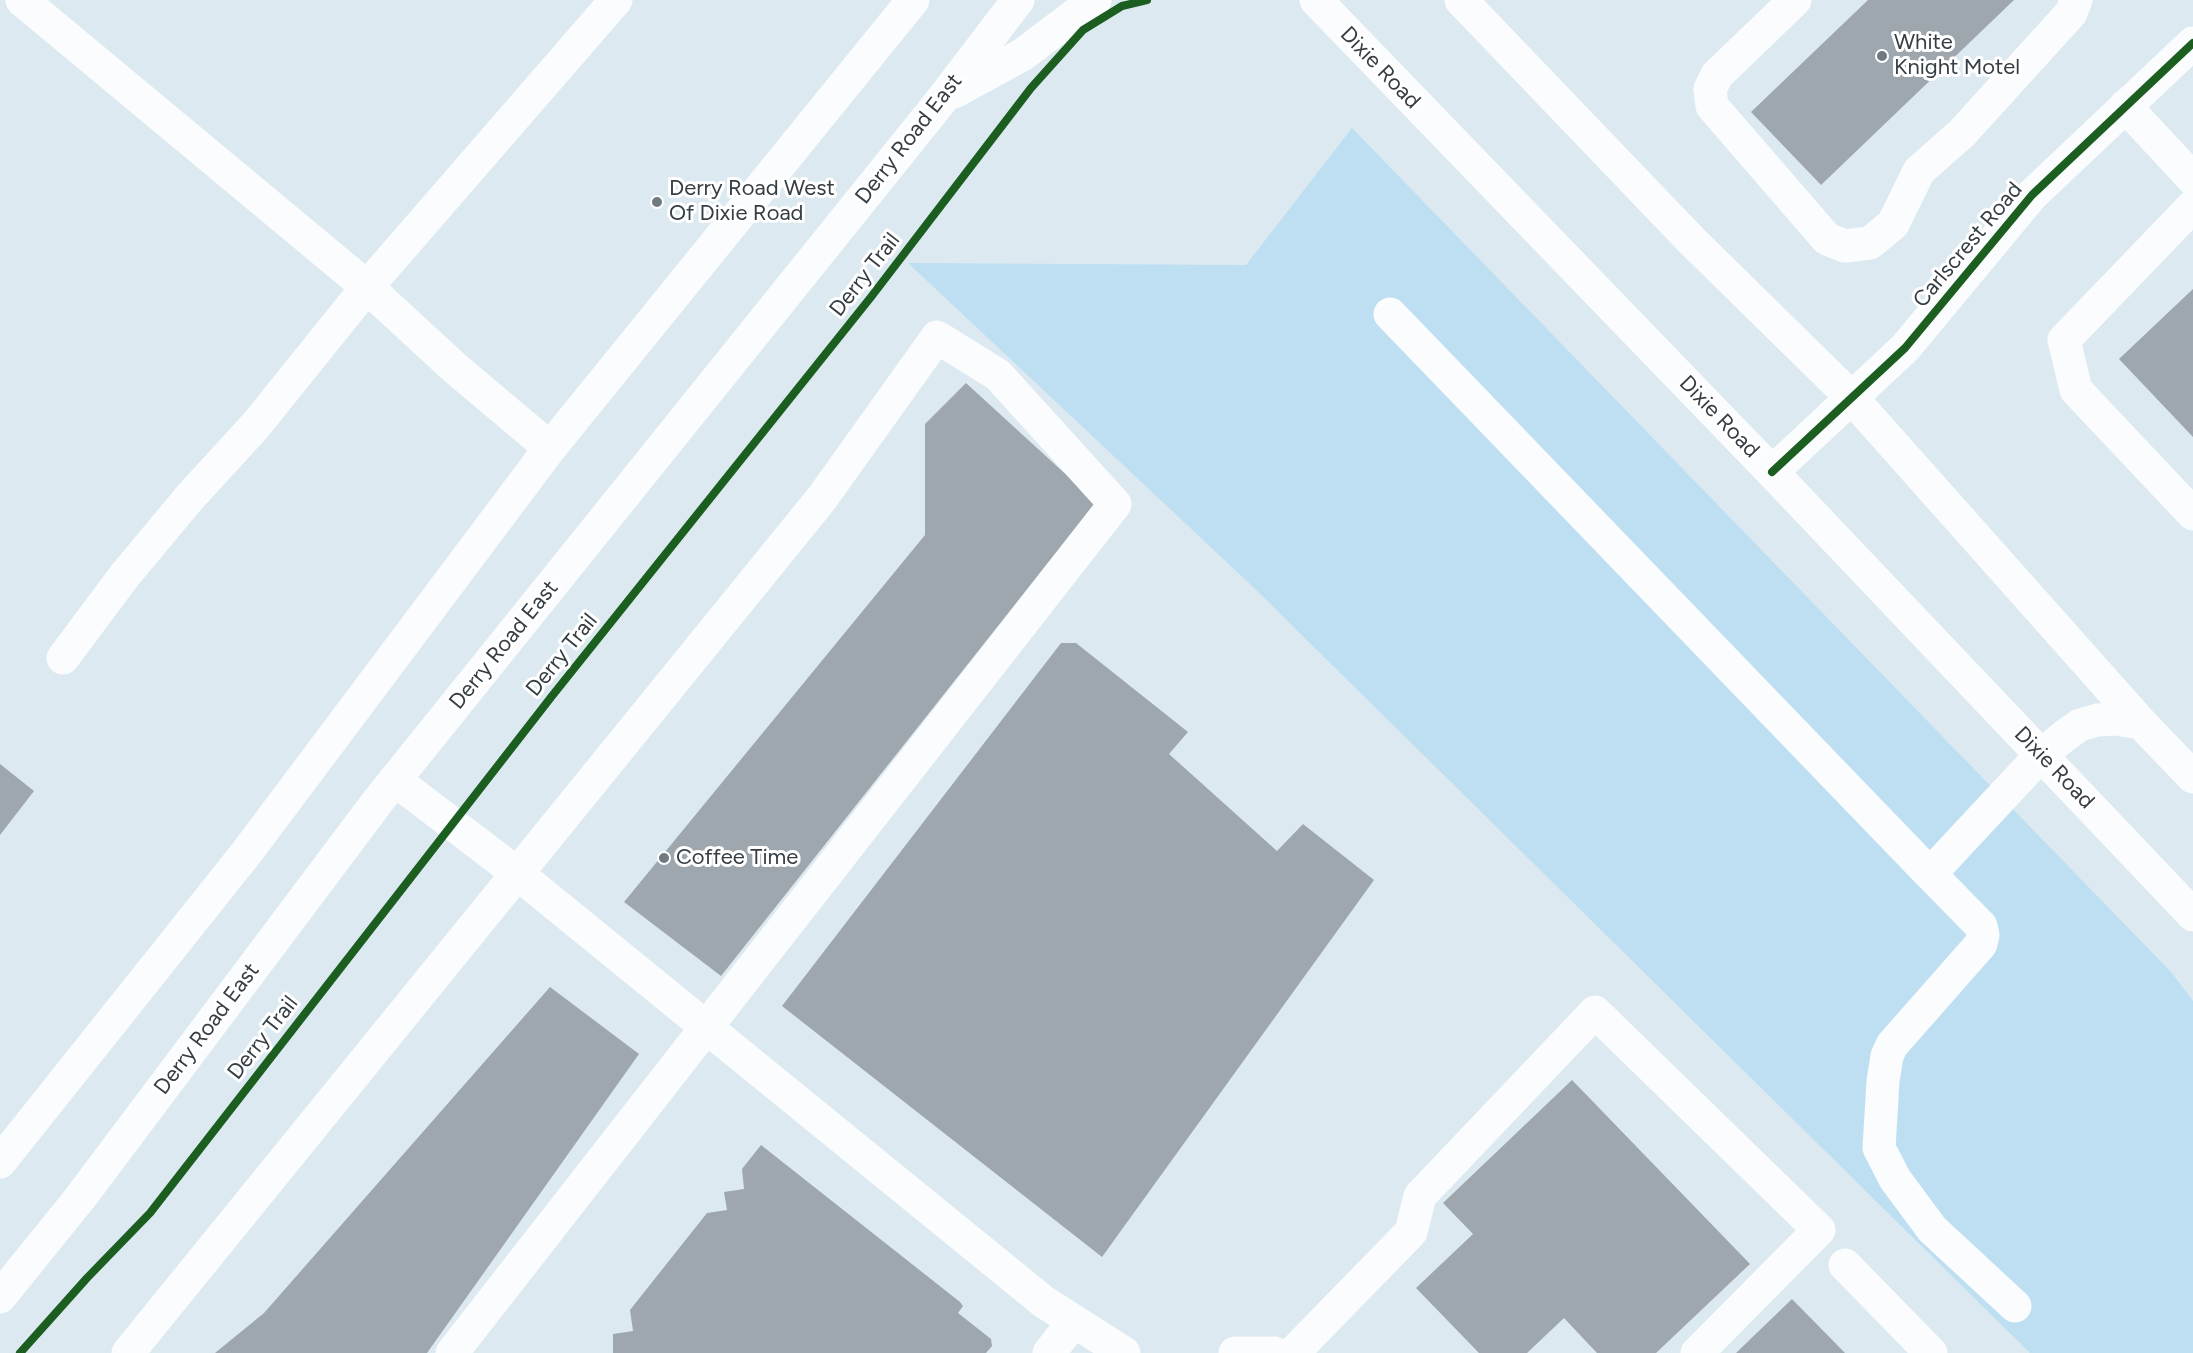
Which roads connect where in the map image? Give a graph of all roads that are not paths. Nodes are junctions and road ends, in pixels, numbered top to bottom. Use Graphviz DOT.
graph roads {
  1 [pos="22,0"];
  2 [pos="616,0"];
  3 [pos="913,0"];
  4 [pos="1018,0"];
  5 [pos="1095,0"];
  6 [pos="1288,0"];
  7 [pos="1316,0"];
  8 [pos="1461,0"];
  9 [pos="1795,0"];
  10 [pos="2076,0"];
  11 [pos="1339,25"];
  12 [pos="2193,43"];
  13 [pos="944,97"];
  14 [pos="2125,106"];
  15 [pos="2193,179"];
  16 [pos="2193,206"];
  17 [pos="367,287"];
  18 [pos="1390,314"];
  19 [pos="1851,397"];
  20 [pos="550,448"];
  21 [pos="1773,472"];
  22 [pos="2193,514"];
  23 [pos="63,658"];
  24 [pos="2142,723"];
  25 [pos="2042,755"];
  26 [pos="2193,777"];
  27 [pos="395,780"];
  28 [pos="518,874"];
  29 [pos="1930,874"];
  30 [pos="2193,915"];
  31 [pos="707,1027"];
  32 [pos="0,1162"];
  33 [pos="1845,1265"];
  34 [pos="0,1297"];
  35 [pos="2015,1306"];
  36 [pos="1074,1321"];
  37 [pos="128,1353"];
  38 [pos="452,1353"];
  39 [pos="1049,1353"];
  40 [pos="1124,1353"];
  41 [pos="1235,1353"];
  42 [pos="1274,1353"];
  43 [pos="1293,1353"];
  44 [pos="1697,1353"];
  45 [pos="1931,1353"];
  1 -- 17 [label="main road"];
  2 -- 17 [label="main road"];
  3 -- 20 [label="main road"];
  4 -- 13 [label="main road, Derry Road East"];
  5 -- 13 [label="main road"];
  6 -- 11 [label="main road"];
  7 -- 11 [label="main road, Dixie Road"];
  8 -- 19 [label="main road"];
  9 -- 10 [label="main road"];
  11 -- 21 [label="main road, Dixie Road"];
  12 -- 14 [label="main road, Carlscrest Road"];
  13 -- 27 [label="main road, Derry Road East"];
  14 -- 15 [label="main road"];
  14 -- 19 [label="main road, Carlscrest Road"];
  16 -- 22 [label="main road"];
  17 -- 20 [label="main road"];
  17 -- 23 [label="main road"];
  18 -- 29 [label="main road"];
  19 -- 21 [label="main road, Carlscrest Road"];
  19 -- 24 [label="main road"];
  20 -- 32 [label="main road"];
  21 -- 25 [label="main road, Dixie Road"];
  24 -- 25 [label="main road"];
  24 -- 26 [label="main road"];
  25 -- 29 [label="main road"];
  25 -- 30 [label="main road, Dixie Road"];
  27 -- 28 [label="main road"];
  27 -- 34 [label="main road, Derry Road East"];
  28 -- 31 [label="main road"];
  28 -- 31 [label="main road"];
  28 -- 37 [label="main road"];
  29 -- 35 [label="main road"];
  31 -- 36 [label="main road"];
  31 -- 38 [label="main road"];
  33 -- 45 [label="main road"];
  36 -- 39 [label="main road"];
  36 -- 40 [label="main road"];
  41 -- 42 [label="main road"];
  43 -- 44 [label="main road"];
}
